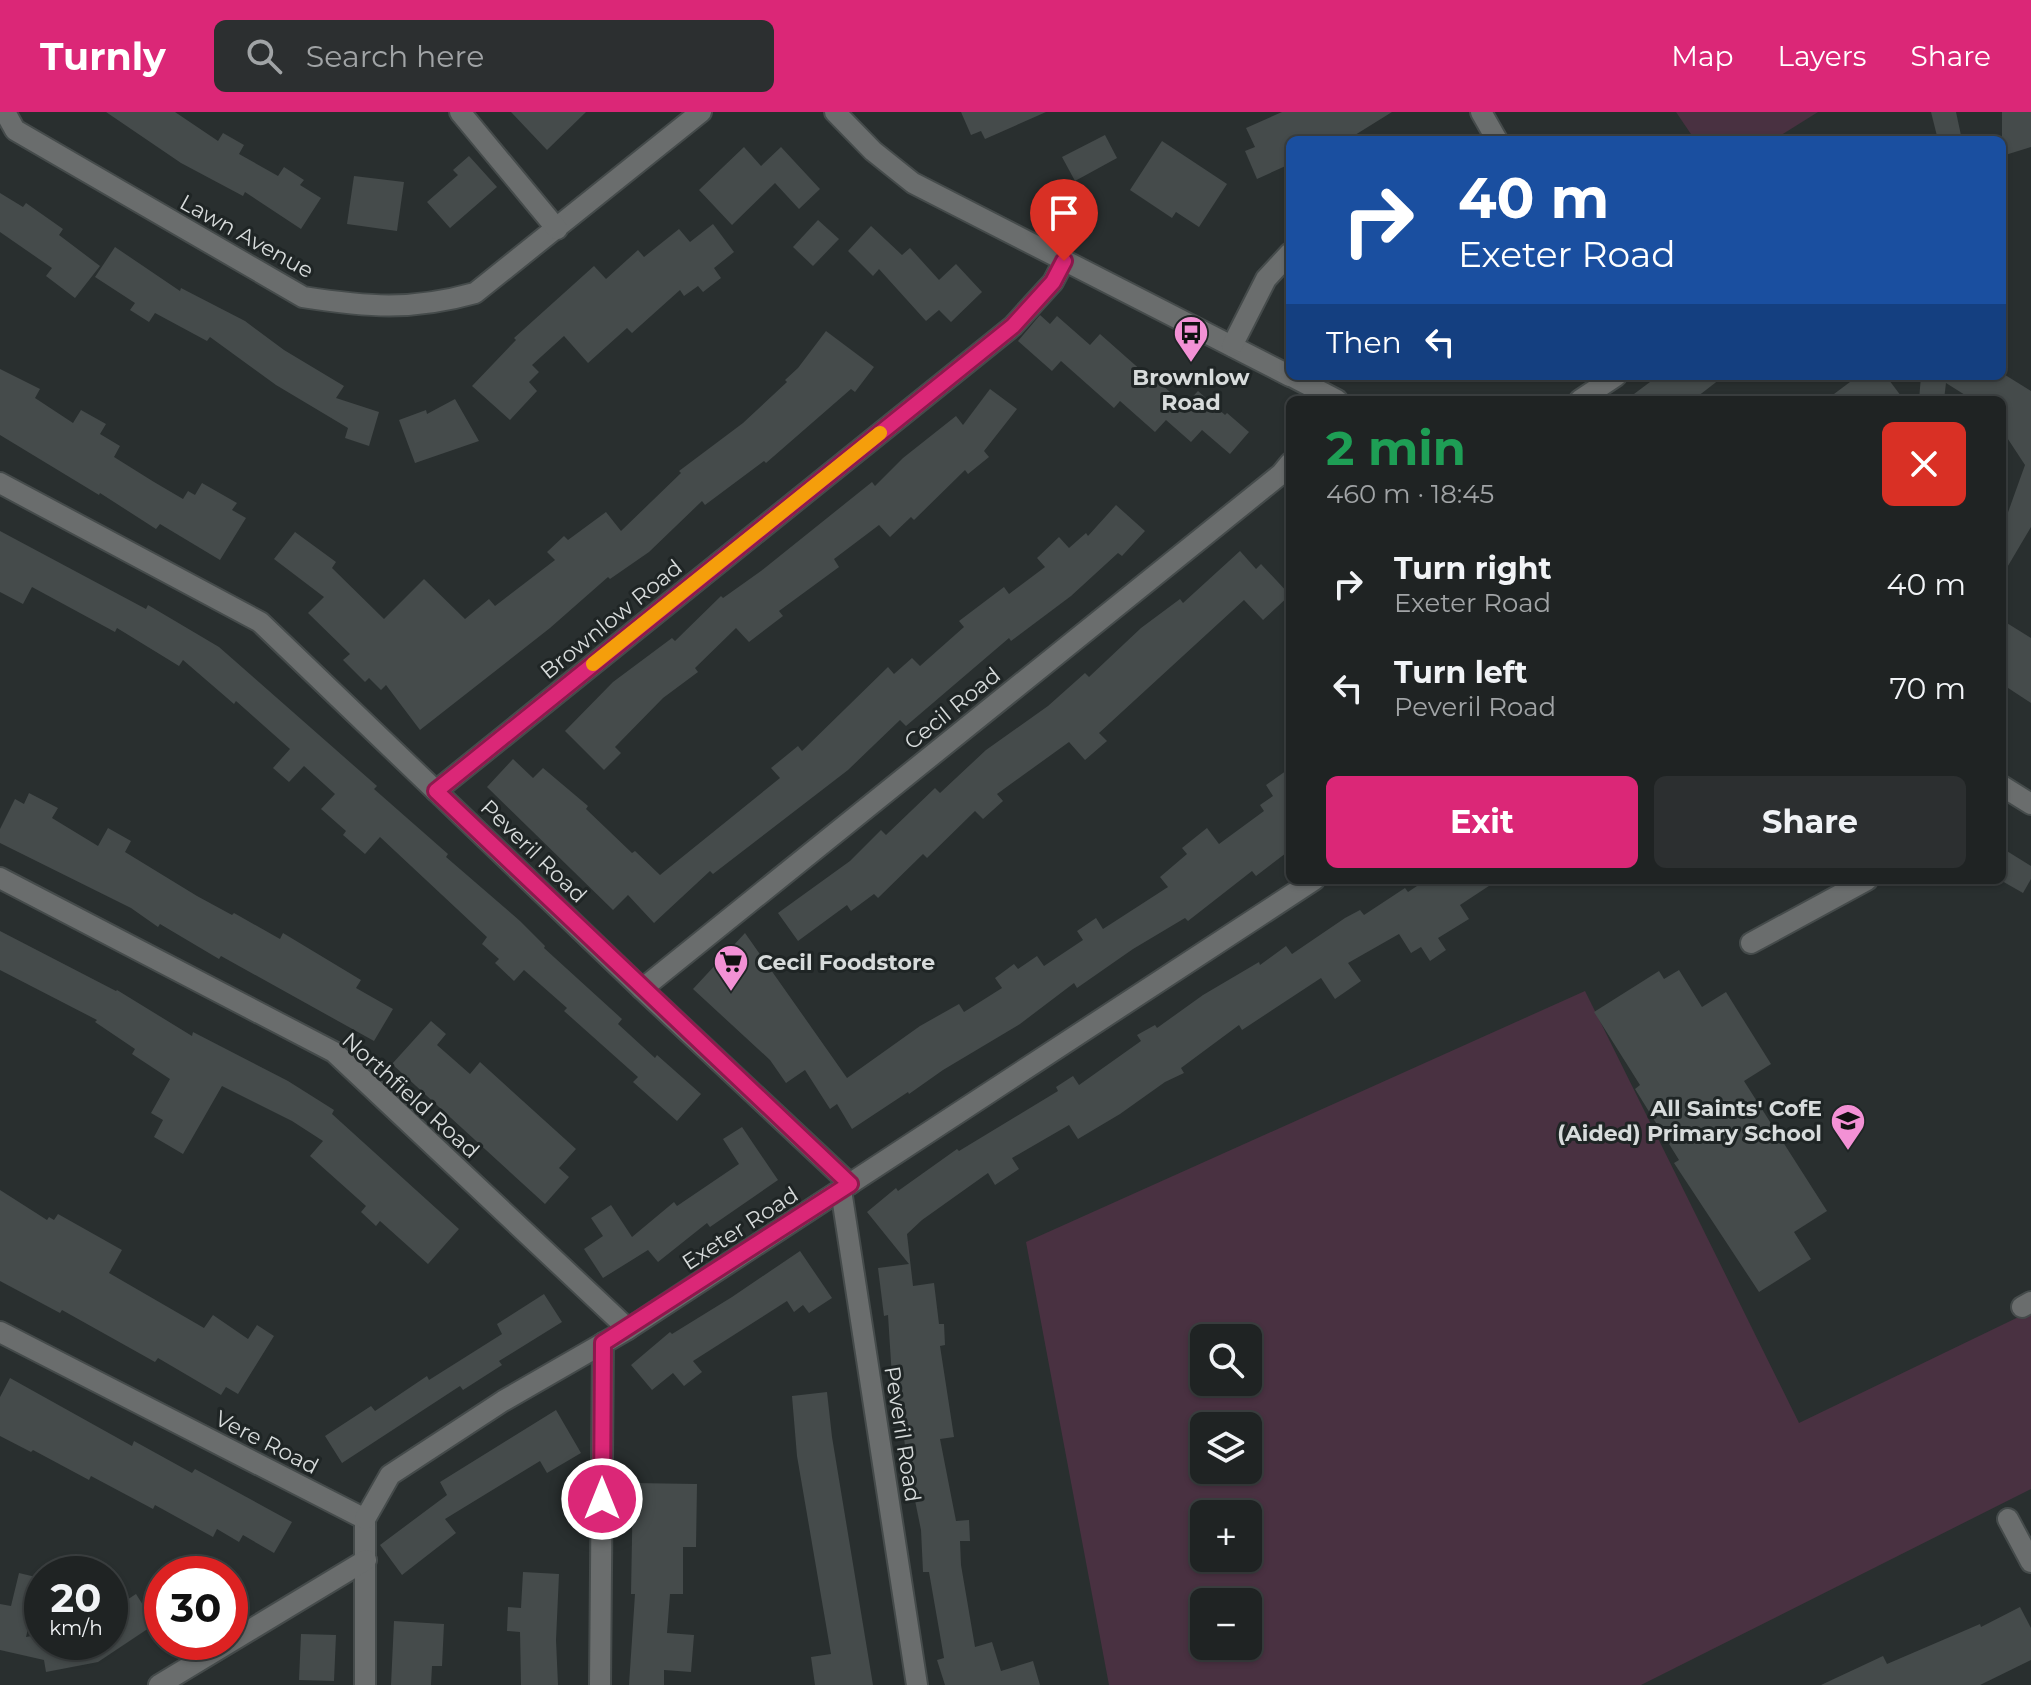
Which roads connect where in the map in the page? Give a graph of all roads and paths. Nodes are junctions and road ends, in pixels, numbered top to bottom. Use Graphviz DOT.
graph roads {
  1 [pos="460,112"];
  2 [pos="701,112"];
  3 [pos="1481,112"];
  4 [pos="840,114"];
  5 [pos="7,124"];
  6 [pos="1494,136"];
  7 [pos="557,229"];
  8 [pos="1286,257"];
  9 [pos="1064,261"];
  10 [pos="1232,346"];
  11 [pos="1286,374"];
  12 [pos="1298,380"];
  13 [pos="1610,380"];
  14 [pos="1328,396"];
  15 [pos="1586,396"];
  16 [pos="1286,467"];
  17 [pos="0,483"];
  18 [pos="2006,788"];
  19 [pos="436,791"];
  20 [pos="2031,804"];
  21 [pos="0,878"];
  22 [pos="1308,884"];
  23 [pos="1860,884"];
  24 [pos="1751,943"];
  25 [pos="642,989"];
  26 [pos="846,1187"];
  27 [pos="628,1329"];
  28 [pos="0,1332"];
  29 [pos="603,1343"];
  30 [pos="365,1519"];
  31 [pos="2008,1519"];
  32 [pos="366,1560"];
  33 [pos="2031,1562"];
  34 [pos="159,1685"];
  35 [pos="365,1685"];
  36 [pos="600,1685"];
  37 [pos="917,1685"];
  1 -- 7 [label="street"];
  2 -- 7 [label="street, Lawn Avenue"];
  3 -- 6 [label="street"];
  4 -- 9 [label="street"];
  5 -- 7 [label="street, Lawn Avenue"];
  8 -- 10 [label="street"];
  9 -- 10 [label="street"];
  9 -- 19 [label="street, Brownlow Road"];
  10 -- 11 [label="street"];
  12 -- 14 [label="street"];
  13 -- 15 [label="street"];
  16 -- 25 [label="street, Cecil Road"];
  17 -- 19 [label="street, Peveril Road"];
  18 -- 20 [label="street"];
  19 -- 25 [label="street, Peveril Road"];
  21 -- 27 [label="street, Northfield Road"];
  22 -- 26 [label="street, Exeter Road"];
  23 -- 24 [label="street"];
  25 -- 26 [label="street, Peveril Road"];
  26 -- 27 [label="street, Exeter Road"];
  26 -- 37 [label="street, Peveril Road"];
  27 -- 29 [label="street, Exeter Road"];
  28 -- 30 [label="street, Vere Road"];
  29 -- 30 [label="street, Exeter Road"];
  29 -- 36 [label="street"];
  30 -- 32 [label="street"];
  31 -- 33 [label="street"];
  32 -- 34 [label="street"];
  32 -- 35 [label="street"];
}
